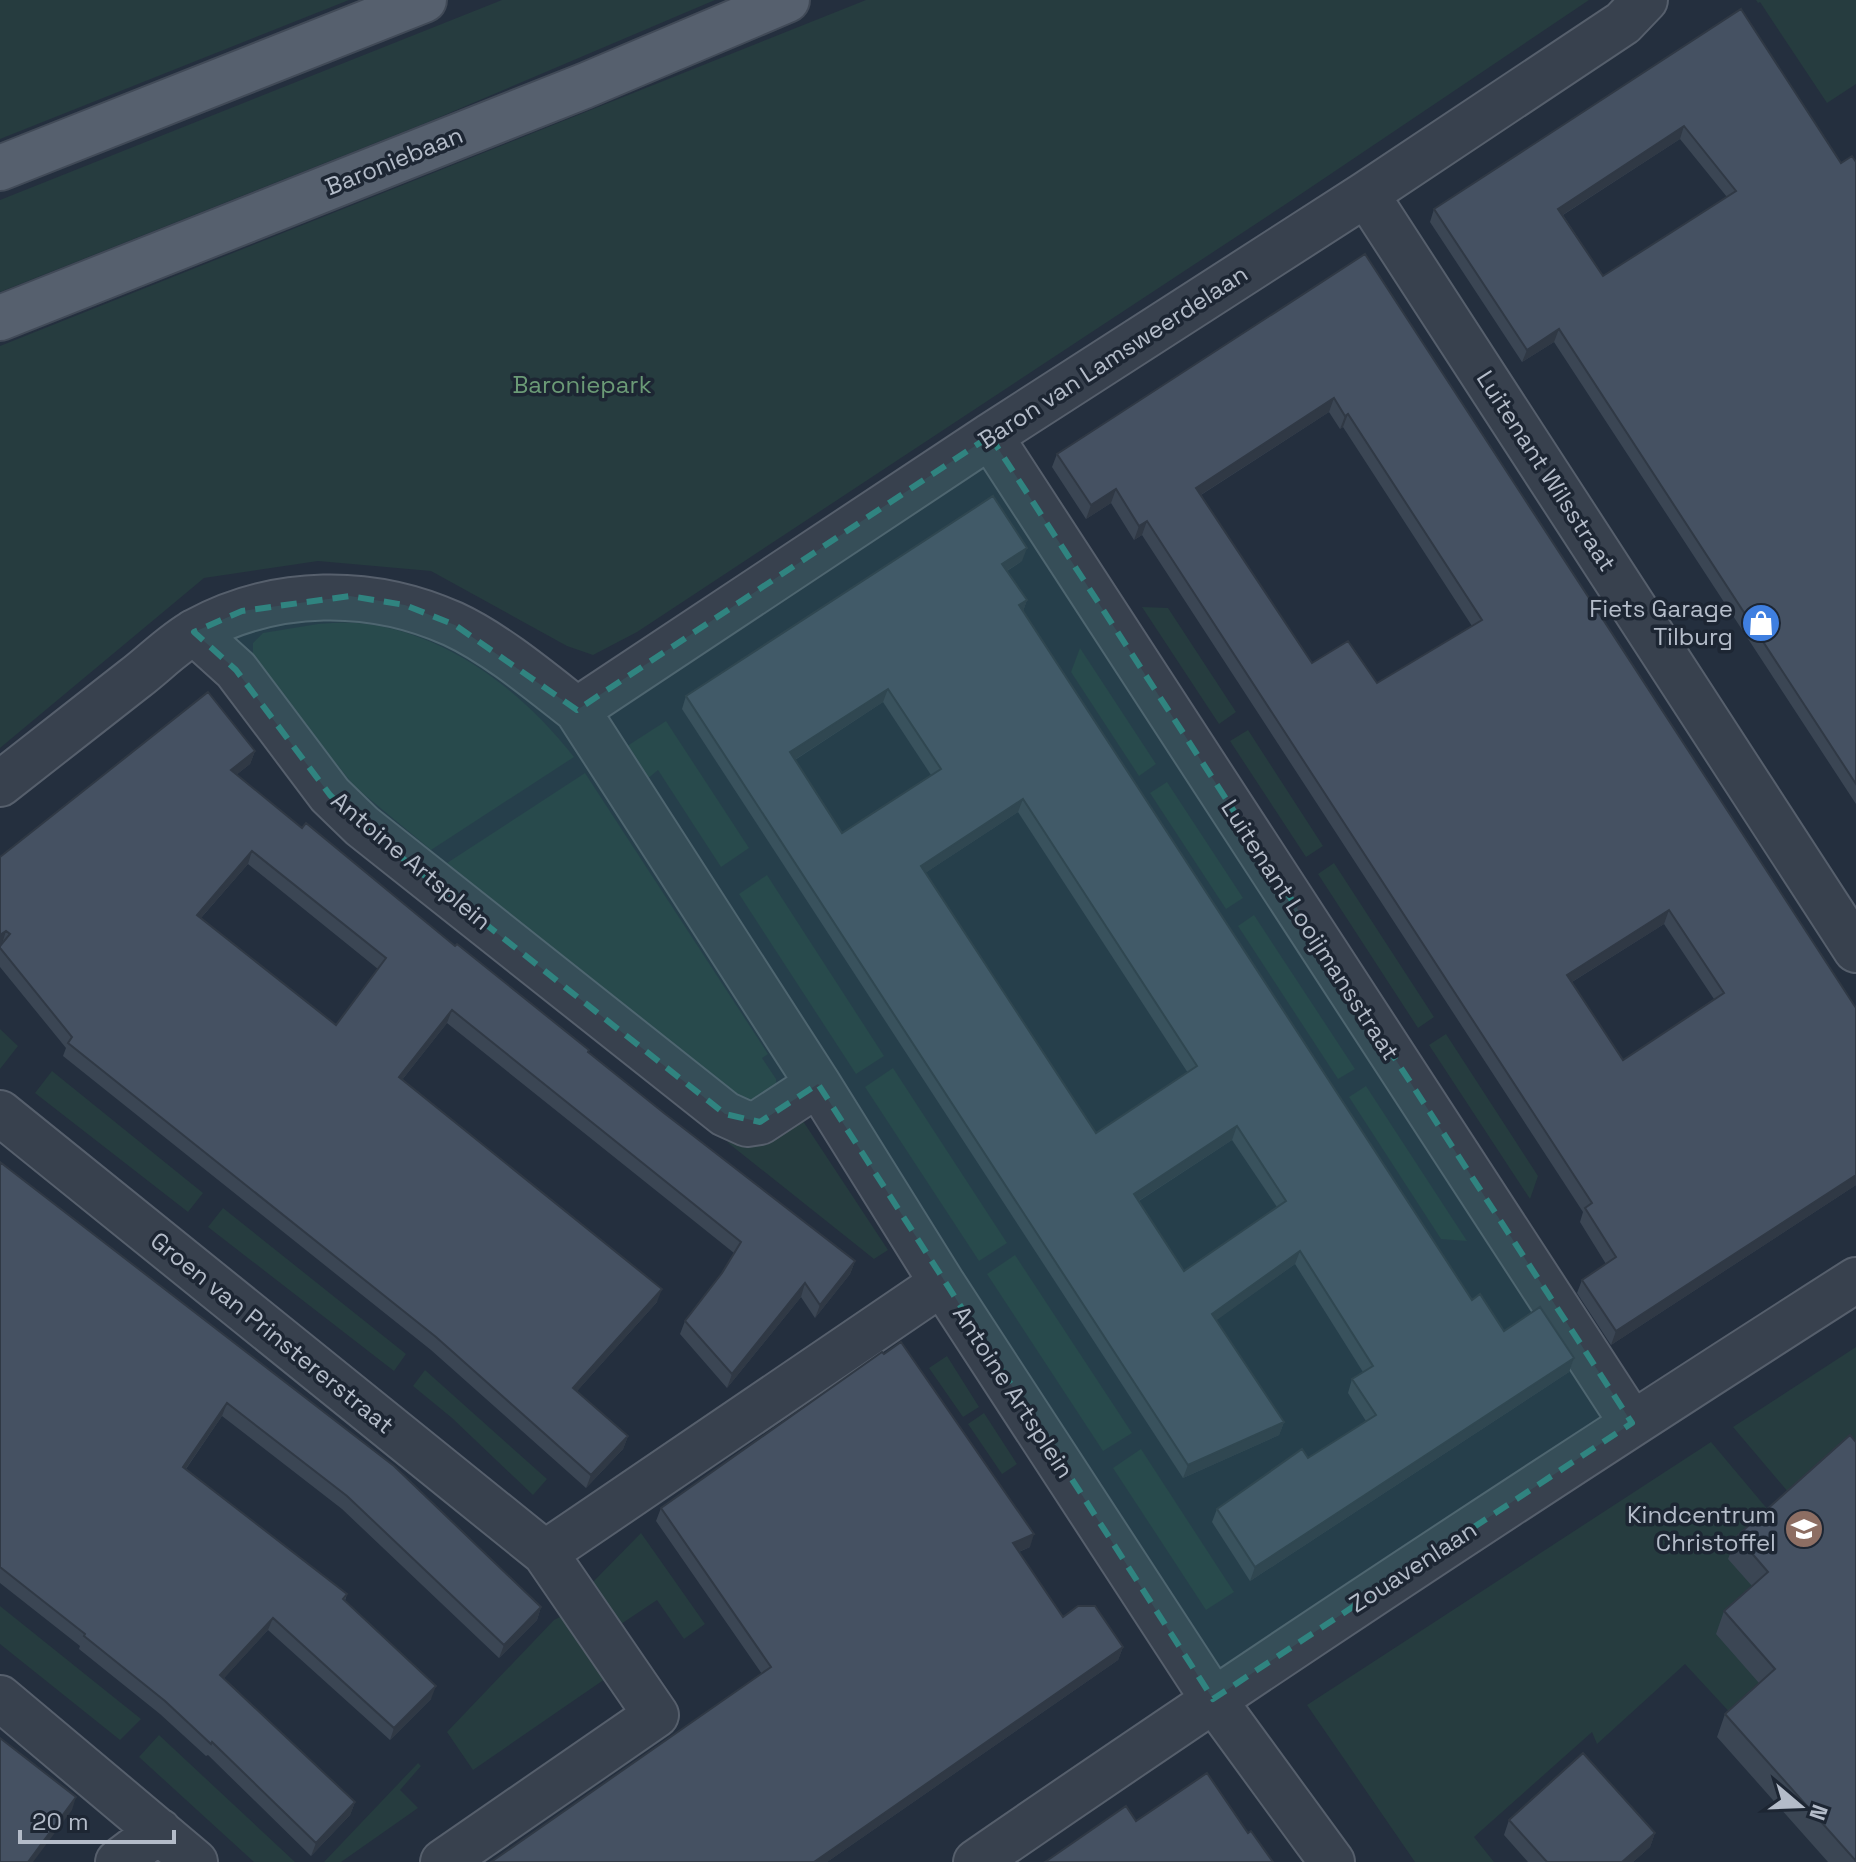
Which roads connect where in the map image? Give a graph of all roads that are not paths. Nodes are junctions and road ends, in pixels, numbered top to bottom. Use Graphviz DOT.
graph roads {
  1 [pos="424,0"];
  2 [pos="787,0"];
  3 [pos="1645,0"];
  4 [pos="0,168"];
  5 [pos="1366,194"];
  6 [pos="0,318"];
  7 [pos="990,436"];
  8 [pos="194,632"];
  9 [pos="577,710"];
  10 [pos="0,784"];
  11 [pos="1856,950"];
  12 [pos="818,1084"];
  13 [pos="0,1113"];
  14 [pos="1856,1280"];
  15 [pos="942,1283"];
  16 [pos="1632,1423"];
  17 [pos="545,1553"];
  18 [pos="0,1698"];
  19 [pos="1213,1699"];
  20 [pos="159,1831"];
  21 [pos="118,1862"];
  22 [pos="195,1862"];
  23 [pos="443,1862"];
  24 [pos="976,1862"];
  25 [pos="1332,1862"];
  1 -- 4 [label="main road"];
  2 -- 6 [label="main road, Baroniebaan"];
  3 -- 5 [label="street, Baron van Lamsweerdelaan"];
  5 -- 7 [label="street, Baron van Lamsweerdelaan"];
  5 -- 11 [label="street, Luitenant Wilsstraat"];
  7 -- 9 [label="street, Baron van Lamsweerdelaan"];
  7 -- 16 [label="street, Luitenant Looijmansstraat"];
  8 -- 9 [label="street, Antoine Artsplein"];
  8 -- 10 [label="street"];
  8 -- 12 [label="street, Antoine Artsplein"];
  9 -- 12 [label="street, Antoine Artsplein"];
  12 -- 15 [label="street, Antoine Artsplein"];
  13 -- 17 [label="street, Groen van Prinstererstraat"];
  14 -- 16 [label="street, Zouavenlaan"];
  15 -- 17 [label="street"];
  15 -- 19 [label="street, Antoine Artsplein"];
  16 -- 19 [label="street, Zouavenlaan"];
  17 -- 23 [label="street, Groen van Prinstererstraat"];
  18 -- 20 [label="street"];
  19 -- 24 [label="street, Zouavenlaan"];
  19 -- 25 [label="street, Antoine Artsplein"];
  20 -- 21 [label="street"];
  20 -- 22 [label="street"];
}
